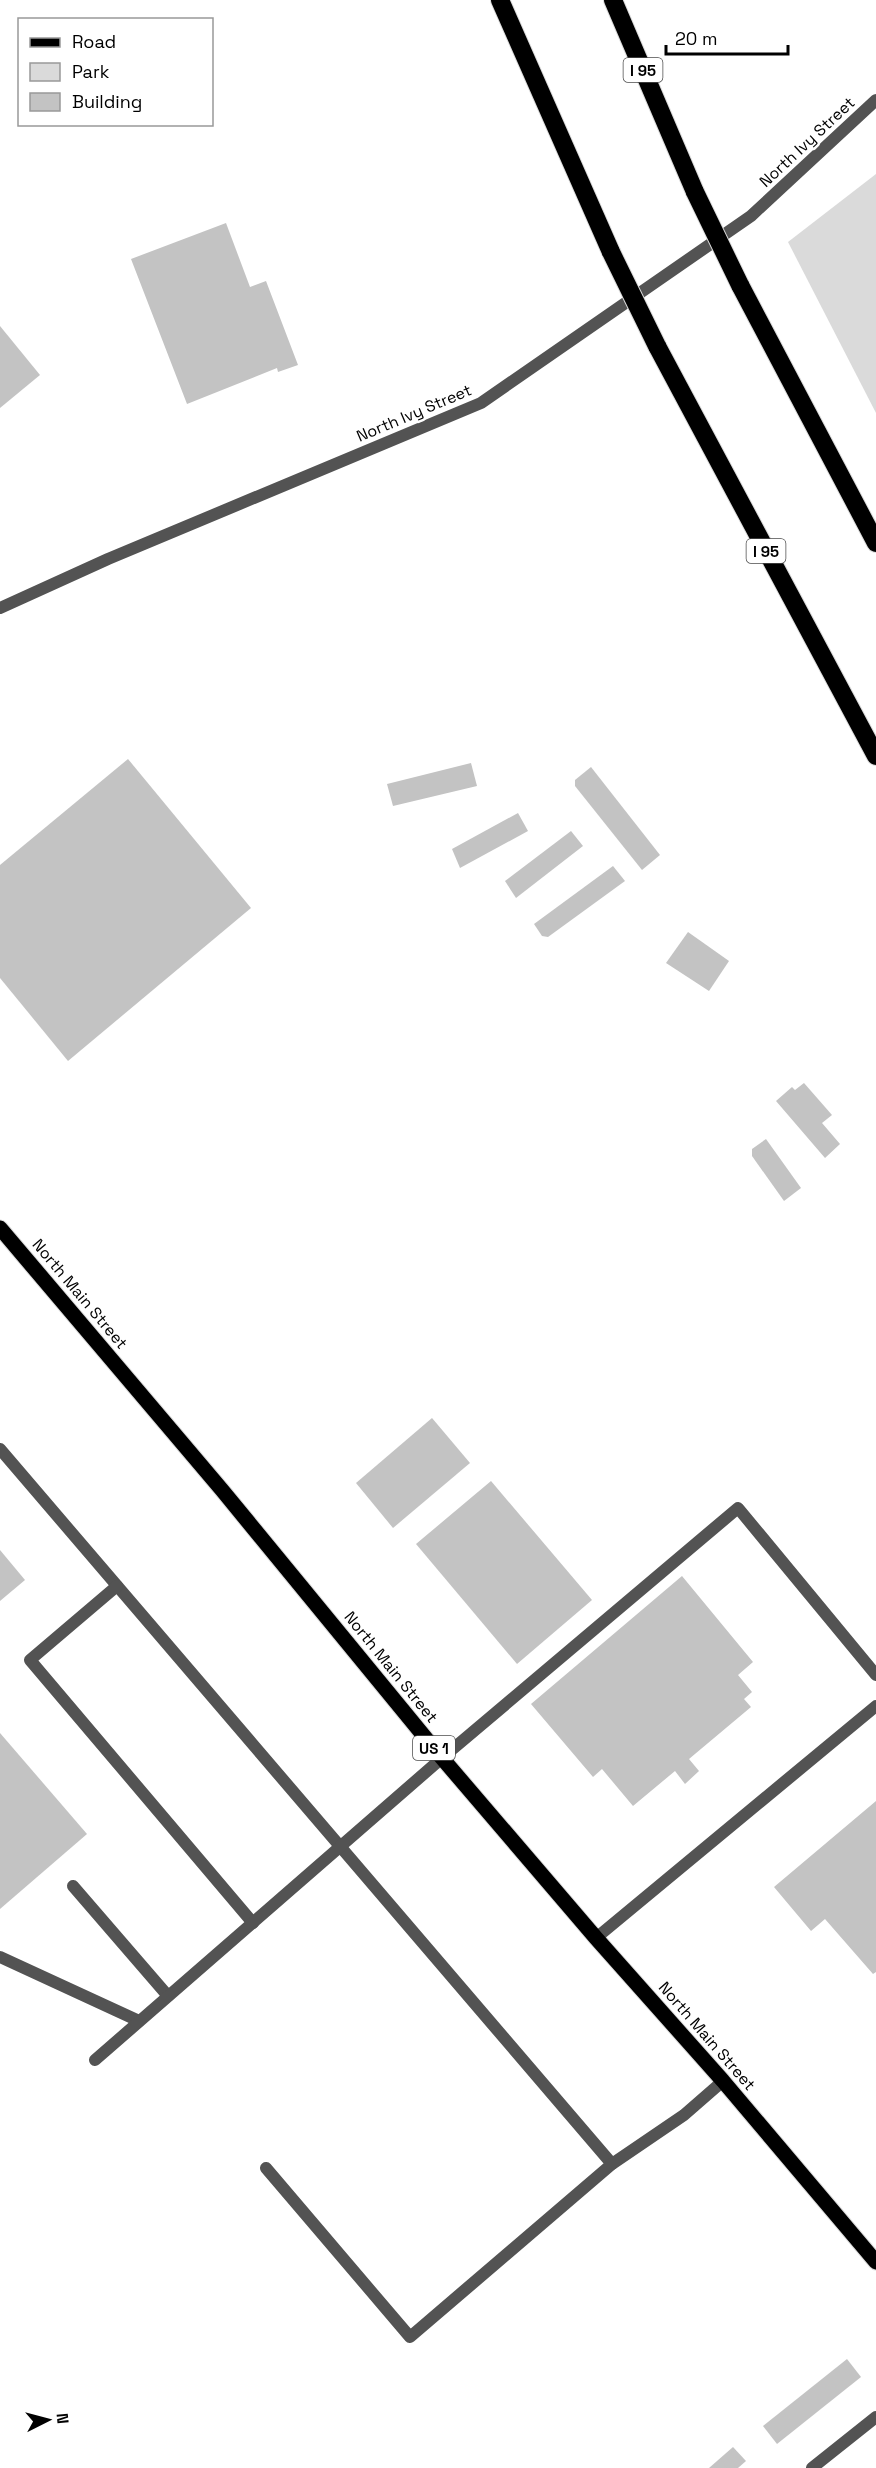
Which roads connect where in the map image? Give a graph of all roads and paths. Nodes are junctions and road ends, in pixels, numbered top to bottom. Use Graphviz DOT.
graph roads {
  1 [pos="500,0"];
  2 [pos="613,0"];
  3 [pos="624,0"];
  4 [pos="876,100"];
  5 [pos="674,140"];
  6 [pos="876,543"];
  7 [pos="0,608"];
  8 [pos="876,756"];
  9 [pos="0,1228"];
  10 [pos="0,1449"];
  11 [pos="117,1586"];
  12 [pos="876,1675"];
  13 [pos="876,1706"];
  14 [pos="442,1758"];
  15 [pos="339,1847"];
  16 [pos="73,1886"];
  17 [pos="253,1923"];
  18 [pos="596,1938"];
  19 [pos="0,1957"];
  20 [pos="168,1996"];
  21 [pos="139,2021"];
  22 [pos="95,2060"];
  23 [pos="723,2081"];
  24 [pos="612,2164"];
  25 [pos="266,2168"];
  26 [pos="876,2262"];
  27 [pos="876,2417"];
  28 [pos="812,2468"];
  1 -- 8 [label="highway, I 95, bridge"];
  2 -- 5 [label="highway, I 95"];
  3 -- 5 [label="highway"];
  4 -- 7 [label="street, North Ivy Street"];
  5 -- 6 [label="highway, I 95, bridge"];
  9 -- 14 [label="main road, North Main Street / US 1"];
  10 -- 11 [label="street"];
  11 -- 15 [label="street"];
  11 -- 17 [label="street"];
  12 -- 14 [label="street"];
  13 -- 18 [label="street"];
  14 -- 15 [label="street"];
  14 -- 18 [label="main road, North Main Street / US 1"];
  15 -- 17 [label="street"];
  15 -- 24 [label="street"];
  16 -- 20 [label="street"];
  17 -- 20 [label="street"];
  18 -- 23 [label="main road, North Main Street / US 1"];
  19 -- 21 [label="street"];
  20 -- 21 [label="street"];
  21 -- 22 [label="street"];
  23 -- 24 [label="street"];
  23 -- 26 [label="main road, North Main Street / US 1"];
  24 -- 25 [label="street"];
  27 -- 28 [label="street"];
}
